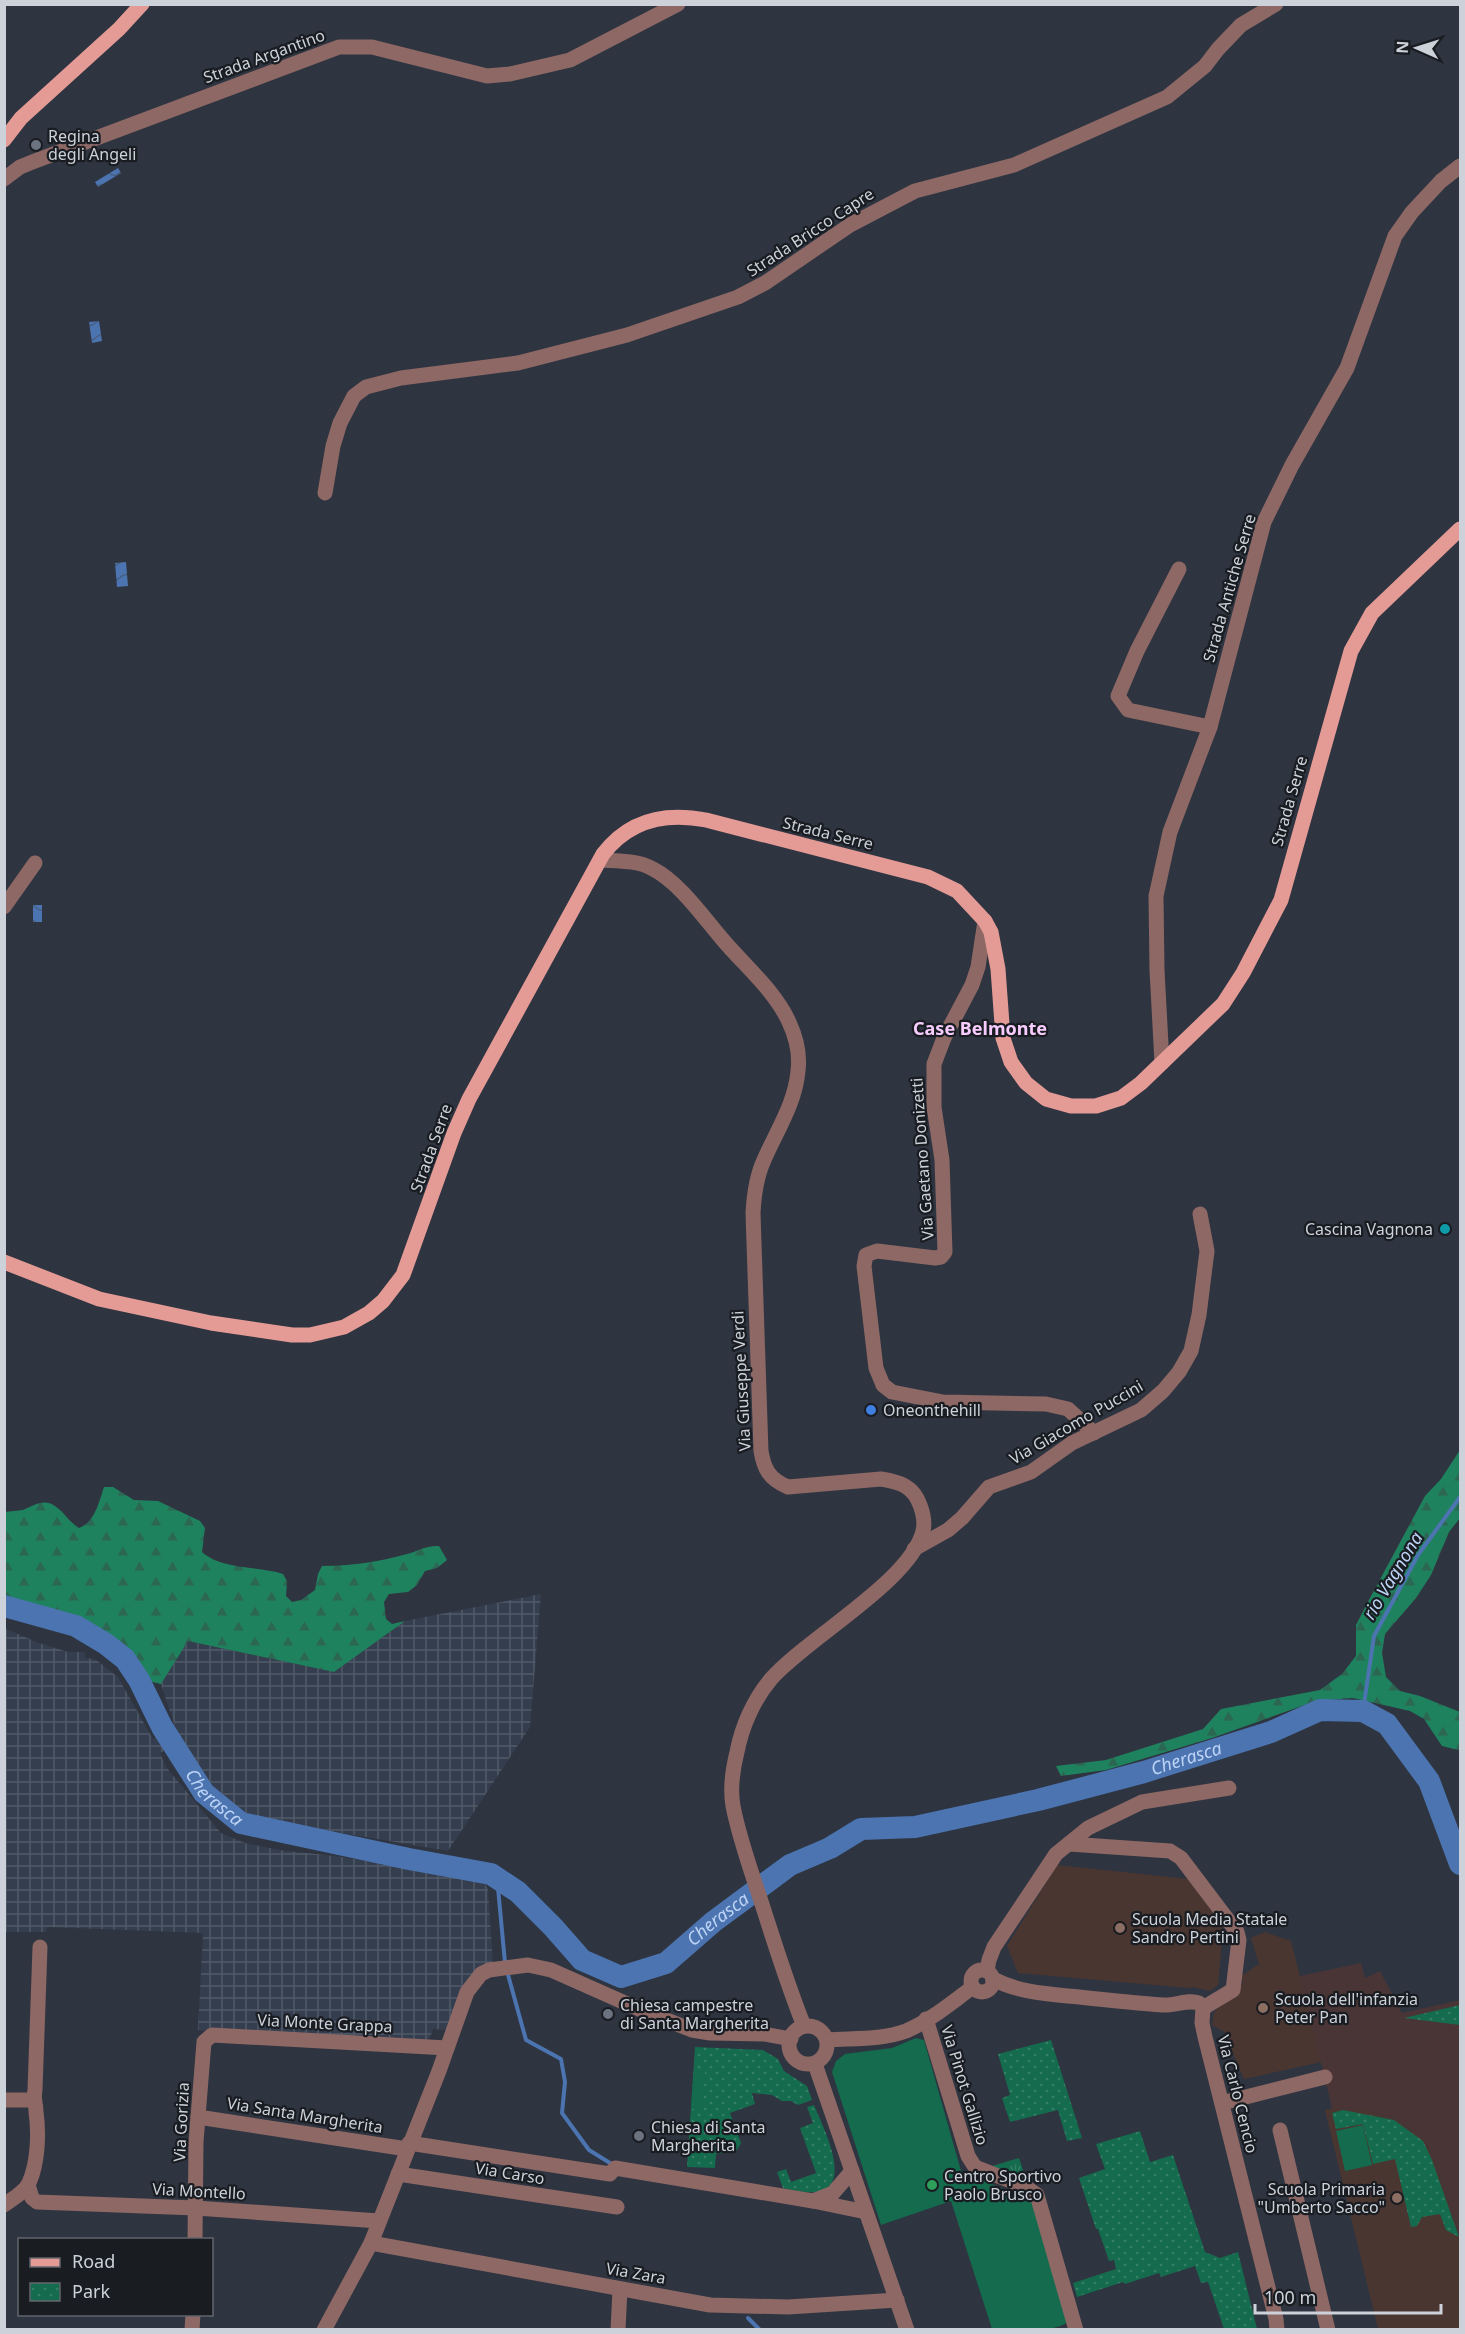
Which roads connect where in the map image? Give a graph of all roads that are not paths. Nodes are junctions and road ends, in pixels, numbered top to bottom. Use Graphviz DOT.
graph roads {
  1 [pos="142,4"];
  2 [pos="678,4"];
  3 [pos="1276,4"];
  4 [pos="4,140"];
  5 [pos="1461,166"];
  6 [pos="4,179"];
  7 [pos="325,493"];
  8 [pos="1461,529"];
  9 [pos="1179,570"];
  10 [pos="1210,727"];
  11 [pos="600,860"];
  12 [pos="35,863"];
  13 [pos="4,907"];
  14 [pos="985,921"];
  15 [pos="1162,1063"];
  16 [pos="1200,1214"];
  17 [pos="4,1262"];
  18 [pos="1094,1433"];
  19 [pos="914,1549"];
  20 [pos="1229,1788"];
  21 [pos="1069,1844"];
  22 [pos="40,1947"];
  23 [pos="990,1975"];
  24 [pos="1203,2008"];
  25 [pos="926,2019"];
  26 [pos="804,2026"];
  27 [pos="790,2039"];
  28 [pos="827,2040"];
  29 [pos="204,2042"];
  30 [pos="447,2048"];
  31 [pos="815,2064"];
  32 [pos="1325,2077"];
  33 [pos="4,2100"];
  34 [pos="32,2100"];
  35 [pos="1222,2103"];
  36 [pos="198,2117"];
  37 [pos="1280,2130"];
  38 [pos="408,2146"];
  39 [pos="852,2171"];
  40 [pos="398,2174"];
  41 [pos="28,2185"];
  42 [pos="8,2198"];
  43 [pos="813,2201"];
  44 [pos="616,2206"];
  45 [pos="195,2208"];
  46 [pos="866,2212"];
  47 [pos="379,2221"];
  48 [pos="195,2238"];
  49 [pos="371,2243"];
  50 [pos="620,2289"];
  51 [pos="897,2300"];
  52 [pos="324,2330"];
  53 [pos="618,2330"];
  54 [pos="907,2330"];
  55 [pos="1076,2330"];
  56 [pos="1277,2330"];
  57 [pos="1328,2330"];
  1 -- 4 [label="main road"];
  2 -- 6 [label="street, Strada Argantino"];
  3 -- 7 [label="street, Strada Bricco Capre"];
  5 -- 10 [label="street, Strada Antiche Serre"];
  8 -- 15 [label="main road, Strada Serre"];
  9 -- 10 [label="street"];
  10 -- 15 [label="street, Strada Antiche Serre"];
  11 -- 14 [label="main road, Strada Serre"];
  11 -- 17 [label="main road, Strada Serre"];
  11 -- 19 [label="street, Via Giuseppe Verdi"];
  12 -- 13 [label="street"];
  14 -- 15 [label="main road, Strada Serre"];
  14 -- 18 [label="street, Via Gaetano Donizetti"];
  16 -- 18 [label="street, Via Giacomo Puccini"];
  18 -- 19 [label="street, Via Giacomo Puccini"];
  19 -- 26 [label="street, Via Giuseppe Verdi"];
  20 -- 21 [label="street"];
  21 -- 23 [label="street"];
  21 -- 24 [label="street"];
  22 -- 34 [label="street"];
  23 -- 24 [label="street"];
  23 -- 25 [label="street"];
  24 -- 35 [label="street, Via Carlo Cencio"];
  25 -- 28 [label="street"];
  25 -- 55 [label="street, Via Pinot Gallizio"];
  26 -- 27 [label="street"];
  26 -- 28 [label="street"];
  27 -- 30 [label="street"];
  27 -- 31 [label="street"];
  28 -- 31 [label="street"];
  29 -- 30 [label="street, Via Monte Grappa"];
  29 -- 36 [label="street, Via Gorizia"];
  30 -- 38 [label="street"];
  31 -- 39 [label="street"];
  32 -- 35 [label="street"];
  33 -- 34 [label="street"];
  34 -- 41 [label="street"];
  35 -- 56 [label="street, Via Carlo Cencio"];
  36 -- 38 [label="street, Via Santa Margherita"];
  36 -- 45 [label="street, Via Gorizia"];
  37 -- 57 [label="street"];
  38 -- 40 [label="street"];
  38 -- 43 [label="street, Via Santa Margherita"];
  39 -- 43 [label="street"];
  39 -- 46 [label="street"];
  40 -- 44 [label="street, Via Carso"];
  40 -- 47 [label="street"];
  41 -- 42 [label="street"];
  41 -- 45 [label="street, Via Montello"];
  43 -- 46 [label="street"];
  45 -- 47 [label="street, Via Montello"];
  45 -- 48 [label="street, Via Gorizia"];
  46 -- 51 [label="street"];
  47 -- 49 [label="street"];
  49 -- 50 [label="street, Via Zara"];
  49 -- 52 [label="street"];
  50 -- 51 [label="street, Via Zara"];
  50 -- 53 [label="street"];
  51 -- 54 [label="street"];
}
